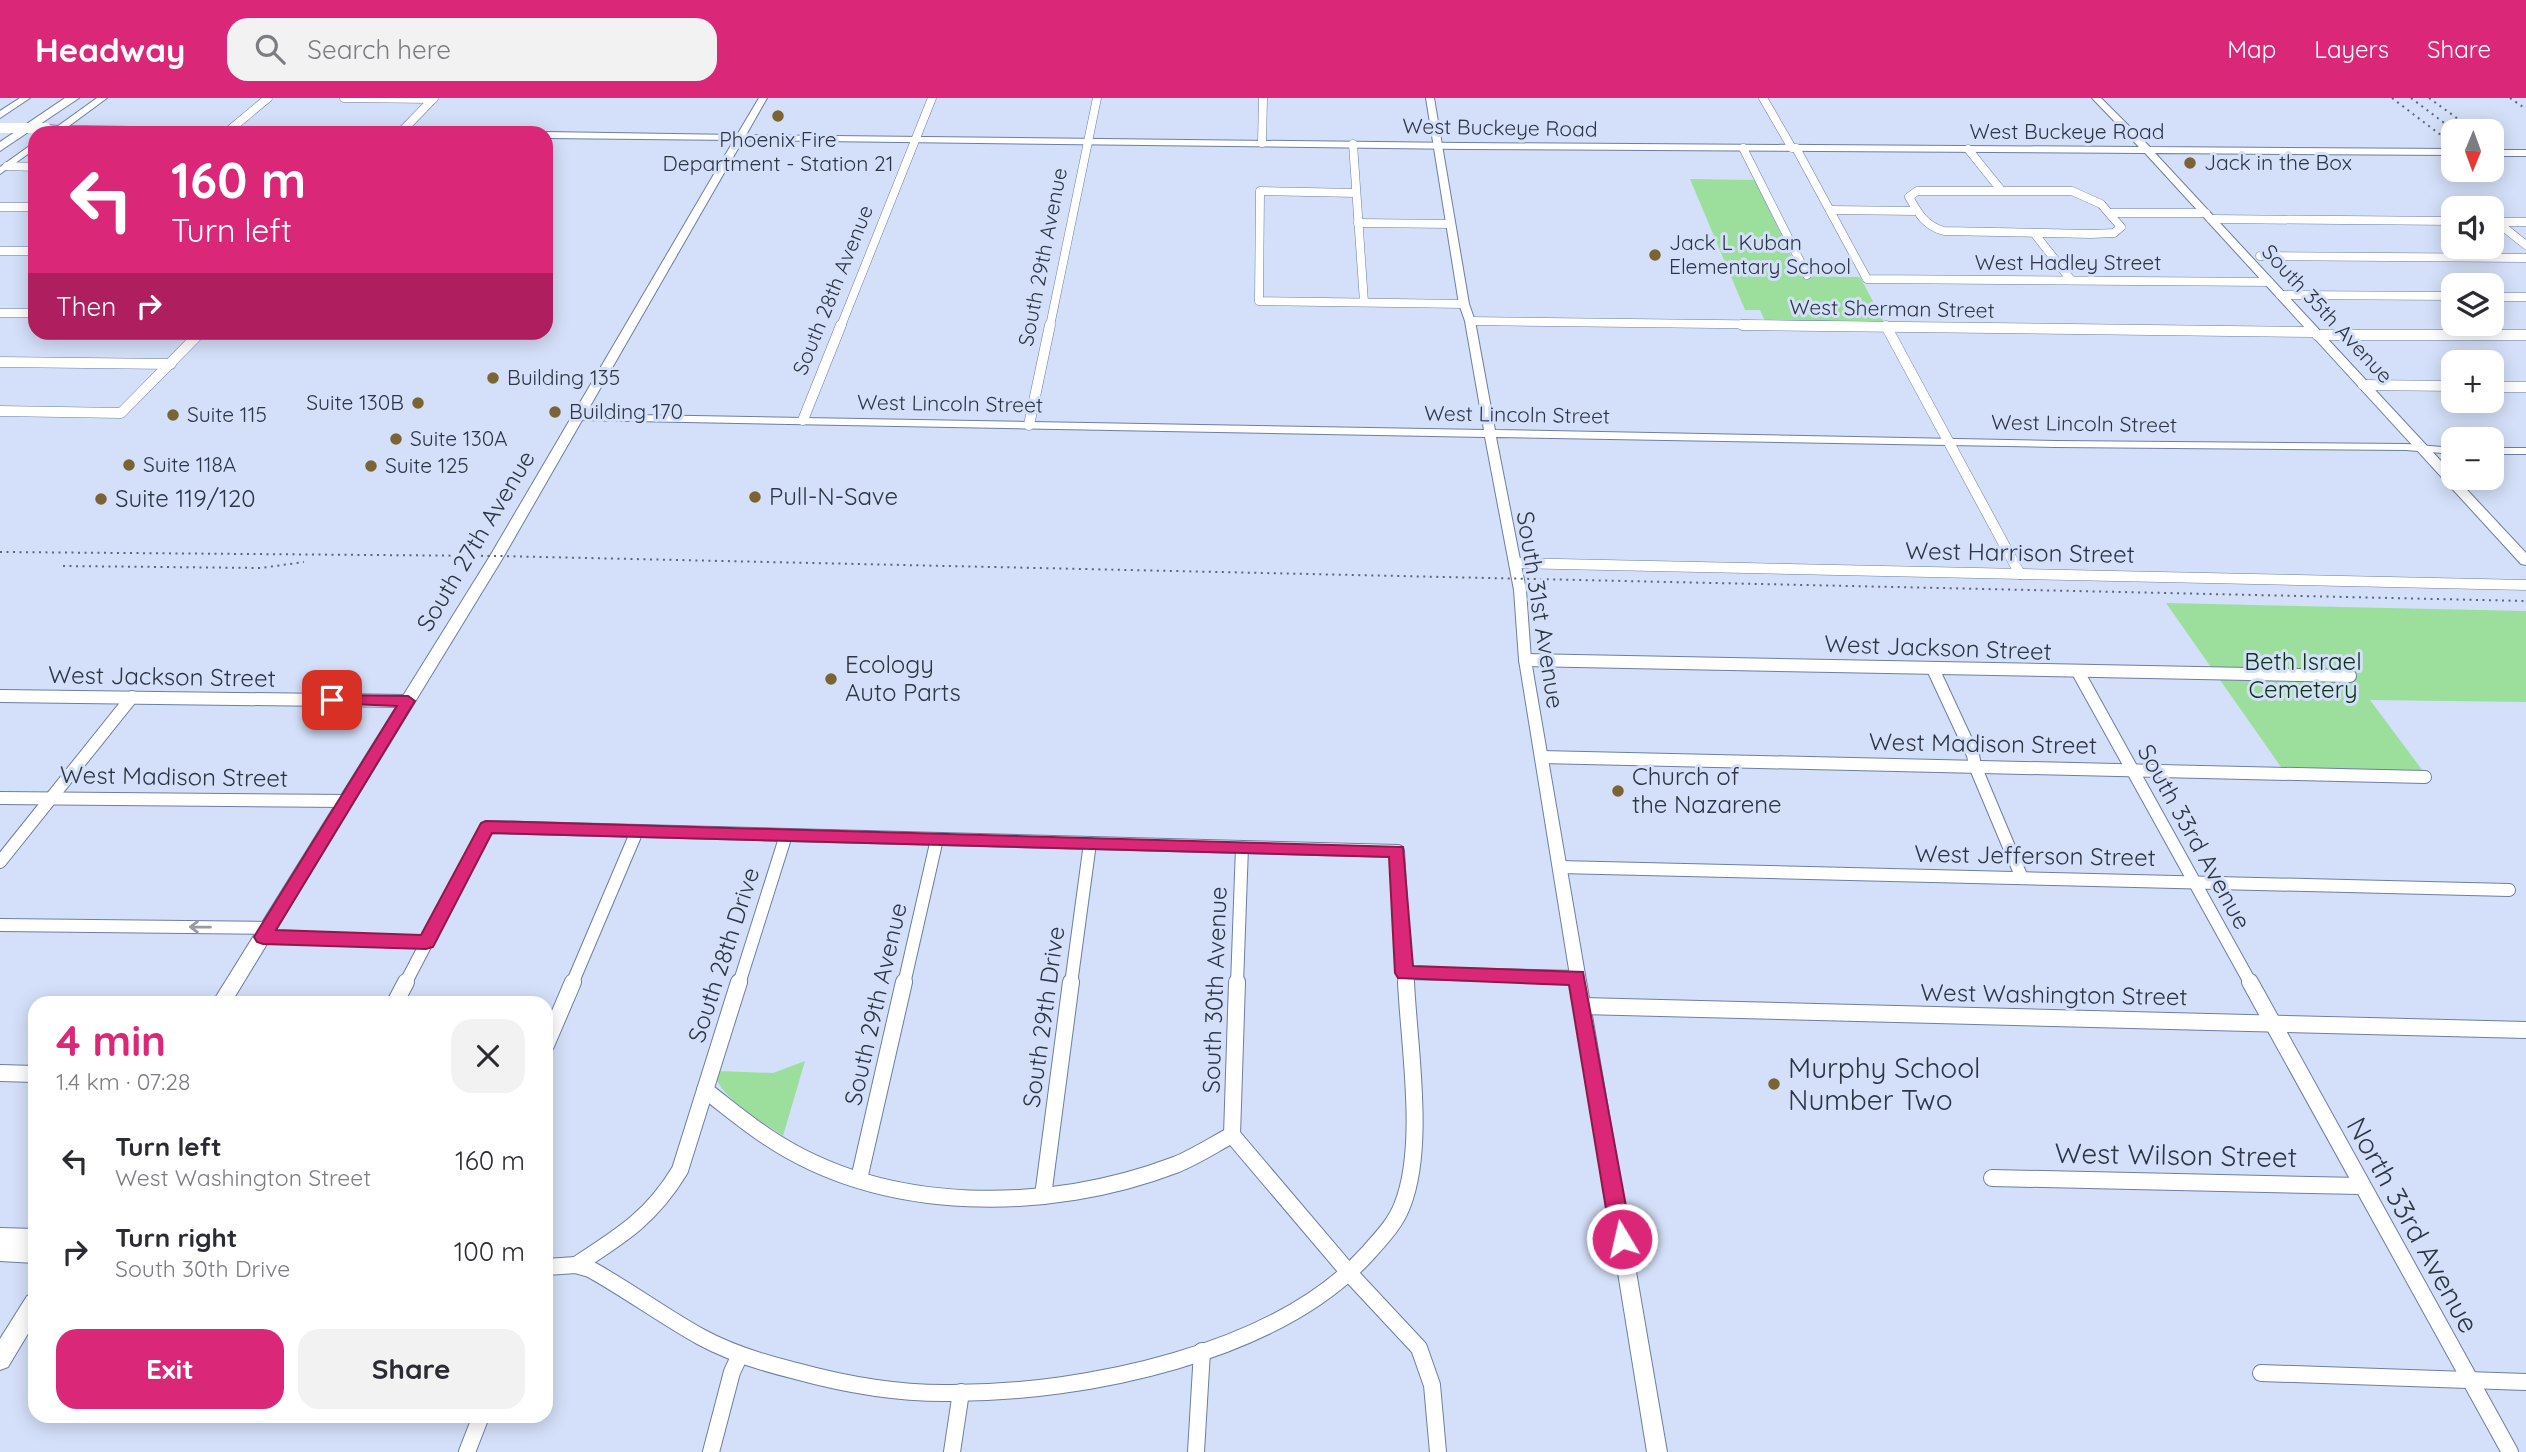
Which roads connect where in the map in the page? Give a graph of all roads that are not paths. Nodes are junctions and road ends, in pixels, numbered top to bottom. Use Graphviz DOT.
graph roads {
  1 [pos="26,98"];
  2 [pos="57,98"];
  3 [pos="73,98"];
  4 [pos="103,98"];
  5 [pos="268,98"];
  6 [pos="344,98"];
  7 [pos="434,98"];
  8 [pos="763,98"];
  9 [pos="932,98"];
  10 [pos="1097,98"];
  11 [pos="1264,98"];
  12 [pos="1430,98"];
  13 [pos="1763,98"];
  14 [pos="2096,98"];
  15 [pos="0,115"];
  16 [pos="31,126"];
  17 [pos="58,126"];
  18 [pos="234,126"];
  19 [pos="407,126"];
  20 [pos="28,128"];
  21 [pos="0,130"];
  22 [pos="28,131"];
  23 [pos="553,135"];
  24 [pos="0,137"];
  25 [pos="741,137"];
  26 [pos="914,139"];
  27 [pos="1088,141"];
  28 [pos="1262,143"];
  29 [pos="1353,144"];
  30 [pos="1438,145"];
  31 [pos="0,147"];
  32 [pos="1743,148"];
  33 [pos="1794,148"];
  34 [pos="1968,149"];
  35 [pos="28,150"];
  36 [pos="2148,150"];
  37 [pos="2441,152"];
  38 [pos="2504,153"];
  39 [pos="2526,153"];
  40 [pos="28,167"];
  41 [pos="3,169"];
  42 [pos="2001,190"];
  43 [pos="1356,193"];
  44 [pos="0,207"];
  45 [pos="28,207"];
  46 [pos="1830,210"];
  47 [pos="1917,211"];
  48 [pos="2110,213"];
  49 [pos="2208,216"];
  50 [pos="2441,221"];
  51 [pos="2504,221"];
  52 [pos="2526,222"];
  53 [pos="1358,223"];
  54 [pos="1451,224"];
  55 [pos="2504,228"];
  56 [pos="2035,233"];
  57 [pos="2526,245"];
  58 [pos="0,251"];
  59 [pos="28,251"];
  60 [pos="2260,256"];
  61 [pos="2526,258"];
  62 [pos="1807,275"];
  63 [pos="2071,280"];
  64 [pos="2269,282"];
  65 [pos="2280,295"];
  66 [pos="2441,296"];
  67 [pos="2504,296"];
  68 [pos="2526,297"];
  69 [pos="1364,302"];
  70 [pos="1464,304"];
  71 [pos="0,313"];
  72 [pos="28,313"];
  73 [pos="1470,321"];
  74 [pos="1886,326"];
  75 [pos="2315,333"];
  76 [pos="2526,335"];
  77 [pos="193,340"];
  78 [pos="0,362"];
  79 [pos="170,364"];
  80 [pos="2363,385"];
  81 [pos="2441,386"];
  82 [pos="2504,387"];
  83 [pos="2526,387"];
  84 [pos="0,411"];
  85 [pos="579,417"];
  86 [pos="803,420"];
  87 [pos="1029,425"];
  88 [pos="1490,433"];
  89 [pos="1951,442"];
  90 [pos="2423,449"];
  91 [pos="2441,450"];
  92 [pos="2504,451"];
  93 [pos="2526,451"];
  94 [pos="2526,561"];
  95 [pos="1514,562"];
  96 [pos="2526,569"];
  97 [pos="2020,574"];
  98 [pos="2526,585"];
  99 [pos="1525,660"];
  100 [pos="1933,669"];
  101 [pos="2078,673"];
  102 [pos="2350,676"];
  103 [pos="0,696"];
  104 [pos="132,697"];
  105 [pos="408,701"];
  106 [pos="1541,757"];
  107 [pos="1975,766"];
  108 [pos="2130,770"];
  109 [pos="2425,777"];
  110 [pos="0,798"];
  111 [pos="51,798"];
  112 [pos="347,801"];
  113 [pos="637,831"];
  114 [pos="786,835"];
  115 [pos="937,839"];
  116 [pos="1090,843"];
  117 [pos="1242,847"];
  118 [pos="0,862"];
  119 [pos="1559,867"];
  120 [pos="2022,878"];
  121 [pos="2194,882"];
  122 [pos="2510,890"];
  123 [pos="0,925"];
  124 [pos="266,932"];
  125 [pos="426,942"];
  126 [pos="1404,973"];
  127 [pos="1577,977"];
  128 [pos="225,996"];
  129 [pos="399,996"];
  130 [pos="1582,1006"];
  131 [pos="2272,1023"];
  132 [pos="553,1029"];
  133 [pos="2526,1030"];
  134 [pos="0,1073"];
  135 [pos="28,1074"];
  136 [pos="705,1090"];
  137 [pos="1232,1135"];
  138 [pos="1992,1178"];
  139 [pos="859,1179"];
  140 [pos="2360,1186"];
  141 [pos="1043,1196"];
  142 [pos="0,1237"];
  143 [pos="28,1238"];
  144 [pos="0,1252"];
  145 [pos="28,1254"];
  146 [pos="576,1265"];
  147 [pos="553,1267"];
  148 [pos="1350,1274"];
  149 [pos="28,1314"];
  150 [pos="1202,1351"];
  151 [pos="740,1355"];
  152 [pos="0,1359"];
  153 [pos="2261,1373"];
  154 [pos="2470,1381"];
  155 [pos="2526,1382"];
  156 [pos="961,1392"];
  157 [pos="478,1423"];
  158 [pos="467,1452"];
  159 [pos="711,1452"];
  160 [pos="952,1452"];
  161 [pos="1196,1452"];
  162 [pos="1438,1452"];
  163 [pos="1657,1452"];
  164 [pos="2510,1452"];
  1 -- 15 [label="main road"];
  2 -- 24 [label="highway"];
  3 -- 16 [label="highway"];
  4 -- 17 [label="main road"];
  5 -- 18 [label="street"];
  6 -- 7 [label="street"];
  7 -- 19 [label="street"];
  8 -- 25 [label="main road, South 27th Avenue"];
  9 -- 26 [label="street, South 28th Avenue"];
  10 -- 27 [label="street, South 29th Avenue"];
  11 -- 28 [label="street"];
  12 -- 30 [label="street, South 31st Avenue"];
  13 -- 33 [label="street"];
  14 -- 36 [label="main road, South 35th Avenue"];
  20 -- 31 [label="highway"];
  21 -- 22 [label="main road, bridge"];
  23 -- 25 [label="main road, West Buckeye Road"];
  25 -- 26 [label="main road, West Buckeye Road"];
  25 -- 85 [label="main road, South 27th Avenue"];
  26 -- 27 [label="main road, West Buckeye Road"];
  26 -- 86 [label="street, South 28th Avenue"];
  27 -- 28 [label="main road, West Buckeye Road"];
  27 -- 87 [label="street, South 29th Avenue"];
  28 -- 29 [label="main road, West Buckeye Road"];
  29 -- 30 [label="main road, West Buckeye Road"];
  29 -- 43 [label="street"];
  30 -- 32 [label="main road, West Buckeye Road"];
  30 -- 54 [label="street, South 31st Avenue"];
  32 -- 33 [label="main road, West Buckeye Road"];
  32 -- 62 [label="street"];
  33 -- 34 [label="main road, West Buckeye Road"];
  33 -- 46 [label="street"];
  34 -- 36 [label="main road, West Buckeye Road"];
  34 -- 42 [label="street"];
  35 -- 41 [label="main road"];
  36 -- 37 [label="main road, West Buckeye Road"];
  36 -- 49 [label="main road, South 35th Avenue"];
  38 -- 39 [label="main road"];
  40 -- 41 [label="street"];
  42 -- 47 [label="street"];
  42 -- 48 [label="street"];
  43 -- 53 [label="street"];
  43 -- 69 [label="street"];
  44 -- 45 [label="street"];
  46 -- 47 [label="street"];
  46 -- 63 [label="street, West Hadley Street"];
  47 -- 56 [label="street"];
  48 -- 49 [label="street"];
  48 -- 56 [label="street"];
  49 -- 50 [label="street"];
  49 -- 64 [label="main road, South 35th Avenue"];
  51 -- 52 [label="street"];
  53 -- 54 [label="street"];
  53 -- 69 [label="street"];
  54 -- 70 [label="street, South 31st Avenue"];
  55 -- 57 [label="street"];
  56 -- 63 [label="street"];
  58 -- 59 [label="street"];
  60 -- 61 [label="street"];
  63 -- 64 [label="street, West Hadley Street"];
  64 -- 65 [label="main road, South 35th Avenue"];
  65 -- 66 [label="street"];
  65 -- 75 [label="main road, South 35th Avenue"];
  67 -- 68 [label="street"];
  69 -- 70 [label="street"];
  70 -- 73 [label="street, South 31st Avenue"];
  71 -- 72 [label="street"];
  73 -- 74 [label="street, West Sherman Street"];
  73 -- 88 [label="street, South 31st Avenue"];
  74 -- 75 [label="street, West Sherman Street"];
  74 -- 89 [label="street"];
  75 -- 76 [label="street, West Sherman Street"];
  75 -- 80 [label="main road, South 35th Avenue"];
  77 -- 79 [label="street"];
  78 -- 79 [label="street"];
  79 -- 84 [label="street"];
  80 -- 81 [label="street"];
  80 -- 90 [label="main road, South 35th Avenue"];
  82 -- 83 [label="street"];
  85 -- 86 [label="street, West Lincoln Street"];
  85 -- 105 [label="main road, South 27th Avenue"];
  86 -- 87 [label="street, West Lincoln Street"];
  87 -- 88 [label="street, West Lincoln Street"];
  88 -- 89 [label="street, West Lincoln Street"];
  88 -- 95 [label="street, South 31st Avenue"];
  89 -- 90 [label="street, West Lincoln Street"];
  89 -- 97 [label="street"];
  90 -- 91 [label="street, West Lincoln Street"];
  90 -- 94 [label="main road, South 35th Avenue"];
  92 -- 93 [label="street"];
  94 -- 96 [label="main road"];
  95 -- 97 [label="street, West Harrison Street"];
  95 -- 99 [label="street, South 31st Avenue"];
  97 -- 98 [label="street, West Harrison Street"];
  99 -- 100 [label="street, West Jackson Street"];
  99 -- 106 [label="street, South 31st Avenue"];
  100 -- 101 [label="street, West Jackson Street"];
  100 -- 107 [label="street"];
  101 -- 102 [label="street, West Jackson Street"];
  101 -- 108 [label="street, South 33rd Avenue"];
  103 -- 104 [label="street, West Jackson Street"];
  104 -- 105 [label="street, West Jackson Street"];
  104 -- 111 [label="street"];
  105 -- 112 [label="main road, South 27th Avenue"];
  106 -- 107 [label="street, West Madison Street"];
  106 -- 119 [label="street, South 31st Avenue"];
  107 -- 108 [label="street, West Madison Street"];
  107 -- 120 [label="street"];
  108 -- 109 [label="street, West Madison Street"];
  108 -- 121 [label="street, South 33rd Avenue"];
  110 -- 111 [label="street, West Madison Street"];
  111 -- 112 [label="street, West Madison Street"];
  111 -- 118 [label="street"];
  112 -- 124 [label="main road, South 27th Avenue"];
  113 -- 114 [label="street"];
  113 -- 125 [label="street"];
  113 -- 132 [label="street"];
  114 -- 115 [label="street"];
  114 -- 136 [label="street, South 28th Drive"];
  115 -- 116 [label="street"];
  115 -- 139 [label="street, South 29th Avenue"];
  116 -- 117 [label="street"];
  116 -- 141 [label="street, South 29th Drive"];
  117 -- 126 [label="street"];
  117 -- 137 [label="street, South 30th Avenue"];
  119 -- 120 [label="street, West Jefferson Street"];
  119 -- 127 [label="street, South 31st Avenue"];
  120 -- 121 [label="street, West Jefferson Street"];
  121 -- 122 [label="street, West Jefferson Street"];
  121 -- 131 [label="street, South 33rd Avenue"];
  124 -- 123 [label="street, one-way"];
  124 -- 125 [label="street"];
  124 -- 128 [label="main road, South 27th Avenue"];
  125 -- 129 [label="street"];
  126 -- 127 [label="street"];
  126 -- 148 [label="street"];
  127 -- 130 [label="street, South 31st Avenue"];
  130 -- 131 [label="street, West Washington Street"];
  130 -- 163 [label="street, South 31st Avenue"];
  131 -- 133 [label="street, West Washington Street"];
  131 -- 140 [label="street, North 33rd Avenue"];
  134 -- 135 [label="street"];
  136 -- 139 [label="street"];
  136 -- 146 [label="street, South 28th Drive"];
  137 -- 141 [label="street"];
  137 -- 148 [label="street"];
  138 -- 140 [label="street, West Wilson Street"];
  139 -- 141 [label="street"];
  140 -- 154 [label="street, North 33rd Avenue"];
  142 -- 143 [label="street"];
  144 -- 145 [label="street"];
  146 -- 147 [label="street"];
  146 -- 151 [label="street"];
  148 -- 150 [label="street"];
  148 -- 162 [label="street"];
  149 -- 152 [label="main road"];
  150 -- 156 [label="street"];
  150 -- 161 [label="street"];
  151 -- 156 [label="street"];
  151 -- 159 [label="street"];
  153 -- 154 [label="street"];
  154 -- 155 [label="street"];
  154 -- 164 [label="street, North 33rd Avenue"];
  156 -- 160 [label="street"];
  157 -- 158 [label="street"];
}
